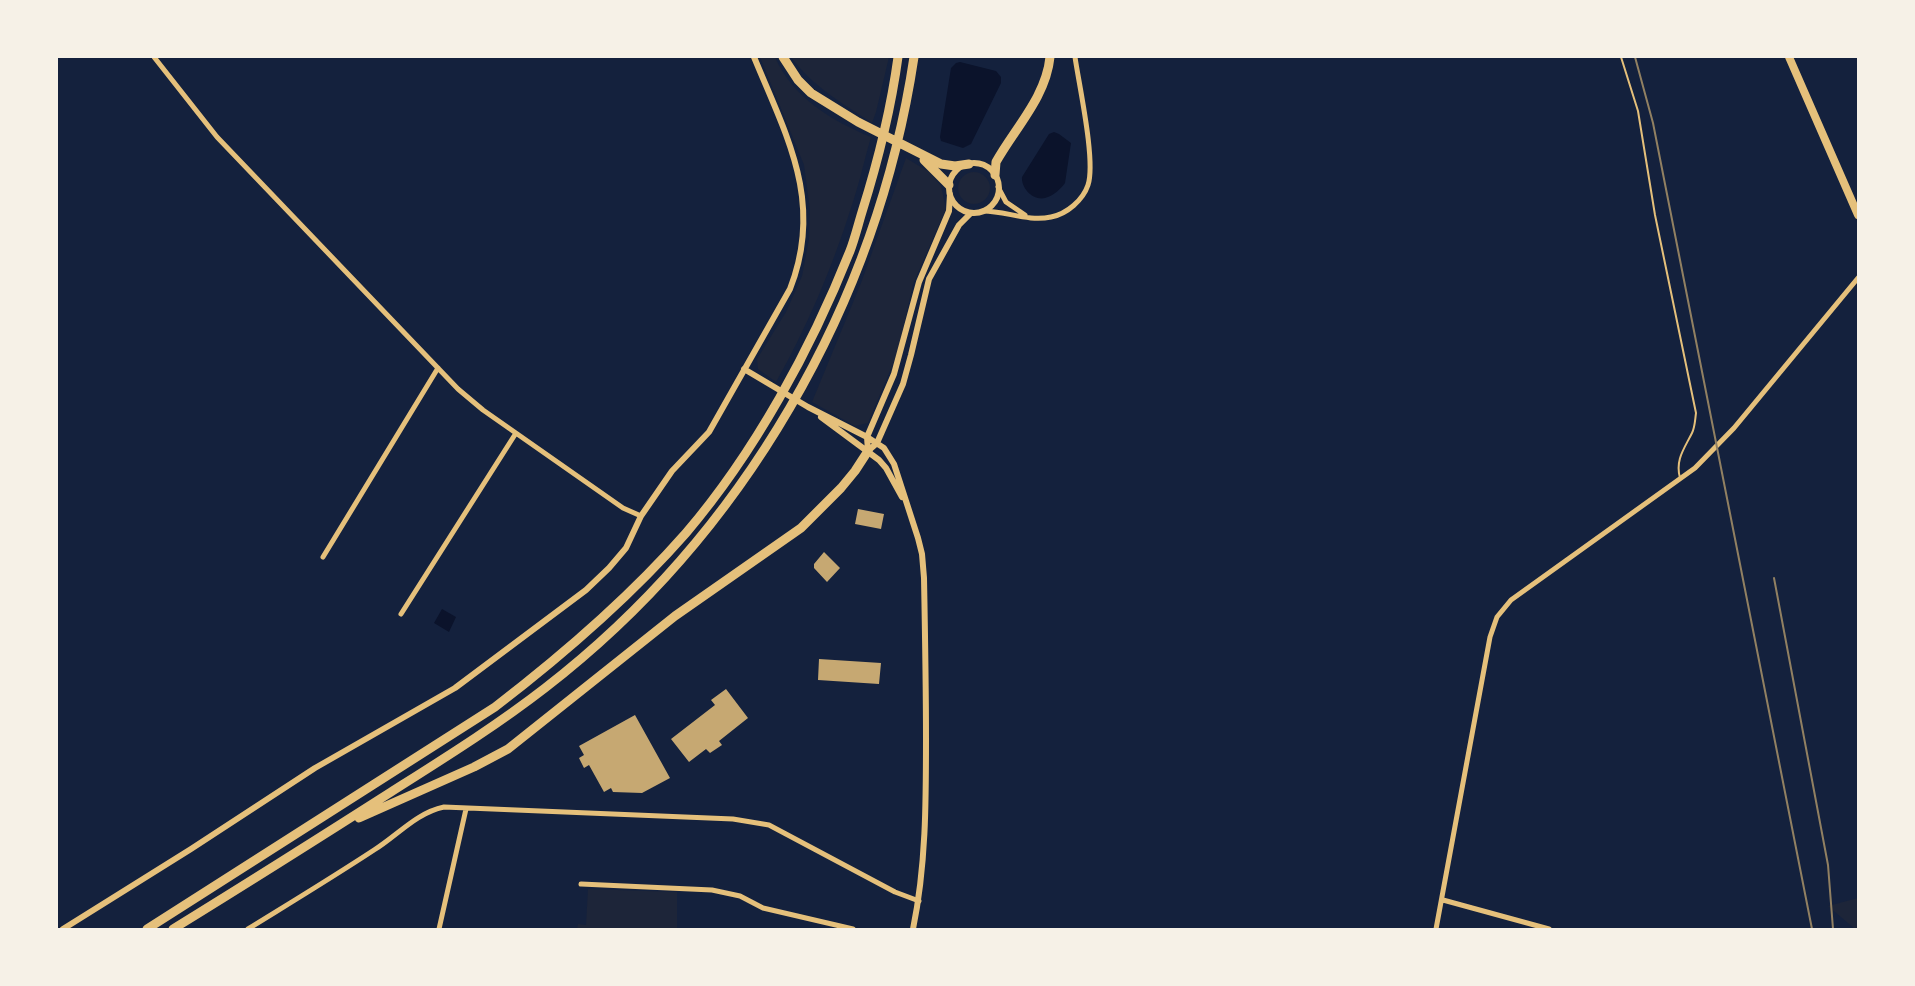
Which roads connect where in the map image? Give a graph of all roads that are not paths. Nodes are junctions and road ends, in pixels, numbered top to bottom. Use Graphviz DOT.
graph roads {
  1 [pos="154,57"];
  2 [pos="754,57"];
  3 [pos="783,57"];
  4 [pos="898,57"];
  5 [pos="914,57"];
  6 [pos="1050,57"];
  7 [pos="1075,57"];
  8 [pos="1621,57"];
  9 [pos="1789,57"];
  10 [pos="916,153"];
  11 [pos="969,164"];
  12 [pos="994,175"];
  13 [pos="998,187"];
  14 [pos="950,190"];
  15 [pos="983,211"];
  16 [pos="971,213"];
  17 [pos="1858,215"];
  18 [pos="1029,218"];
  19 [pos="1858,278"];
  20 [pos="438,368"];
  21 [pos="744,369"];
  22 [pos="808,407"];
  23 [pos="516,433"];
  24 [pos="867,437"];
  25 [pos="878,443"];
  26 [pos="868,451"];
  27 [pos="1680,478"];
  28 [pos="906,505"];
  29 [pos="641,516"];
  30 [pos="323,557"];
  31 [pos="401,614"];
  32 [pos="466,808"];
  33 [pos="332,830"];
  34 [pos="581,884"];
  35 [pos="1443,900"];
  36 [pos="919,901"];
  37 [pos="1544,928"];
  38 [pos="63,929"];
  39 [pos="147,929"];
  40 [pos="173,929"];
  41 [pos="248,929"];
  42 [pos="439,929"];
  43 [pos="854,929"];
  44 [pos="913,929"];
  45 [pos="1436,929"];
  1 -- 20 [label="street"];
  2 -- 21 [label="street"];
  3 -- 10 [label="highway"];
  4 -- 39 [label="highway"];
  5 -- 33 [label="highway"];
  6 -- 12 [label="highway"];
  7 -- 18 [label="street"];
  8 -- 27 [label="lane"];
  9 -- 17 [label="main road"];
  10 -- 11 [label="highway"];
  10 -- 14 [label="highway"];
  11 -- 12 [label="street"];
  11 -- 14 [label="street"];
  12 -- 13 [label="street"];
  13 -- 15 [label="street"];
  13 -- 18 [label="street"];
  14 -- 16 [label="street"];
  14 -- 24 [label="street"];
  15 -- 16 [label="street"];
  15 -- 18 [label="street"];
  16 -- 25 [label="street"];
  19 -- 27 [label="street"];
  20 -- 23 [label="street"];
  20 -- 30 [label="street"];
  21 -- 22 [label="street"];
  21 -- 29 [label="street"];
  22 -- 24 [label="street"];
  22 -- 26 [label="street"];
  23 -- 29 [label="street"];
  23 -- 31 [label="street"];
  24 -- 25 [label="street"];
  24 -- 26 [label="street"];
  25 -- 26 [label="street"];
  25 -- 28 [label="street"];
  26 -- 28 [label="street"];
  26 -- 33 [label="highway"];
  27 -- 35 [label="street"];
  28 -- 36 [label="street"];
  29 -- 38 [label="street"];
  32 -- 36 [label="street"];
  32 -- 41 [label="street"];
  32 -- 42 [label="street"];
  33 -- 40 [label="highway"];
  34 -- 43 [label="street"];
  35 -- 37 [label="street"];
  35 -- 45 [label="street"];
  36 -- 44 [label="street"];
}
